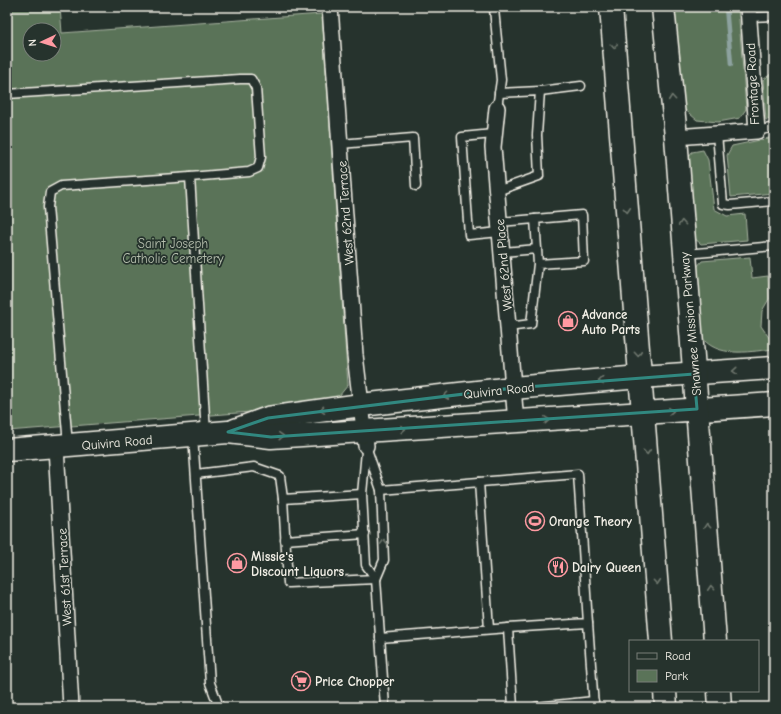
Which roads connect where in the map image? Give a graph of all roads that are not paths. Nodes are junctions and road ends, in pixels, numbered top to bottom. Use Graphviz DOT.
graph roads {
  1 [pos="330,7"];
  2 [pos="611,7"];
  3 [pos="663,7"];
  4 [pos="494,9"];
  5 [pos="748,12"];
  6 [pos="774,16"];
  7 [pos="581,86"];
  8 [pos="540,91"];
  9 [pos="499,93"];
  10 [pos="7,94"];
  11 [pos="497,108"];
  12 [pos="774,127"];
  13 [pos="757,131"];
  14 [pos="493,134"];
  15 [pos="717,134"];
  16 [pos="676,137"];
  17 [pos="340,144"];
  18 [pos="190,177"];
  19 [pos="416,186"];
  20 [pos="497,190"];
  21 [pos="774,201"];
  22 [pos="535,219"];
  23 [pos="500,227"];
  24 [pos="774,246"];
  25 [pos="537,250"];
  26 [pos="502,252"];
  27 [pos="685,254"];
  28 [pos="538,264"];
  29 [pos="508,327"];
  30 [pos="774,368"];
  31 [pos="694,374"];
  32 [pos="640,377"];
  33 [pos="513,388"];
  34 [pos="774,404"];
  35 [pos="697,409"];
  36 [pos="644,413"];
  37 [pos="516,423"];
  38 [pos="363,425"];
  39 [pos="200,435"];
  40 [pos="62,446"];
  41 [pos="7,450"];
  42 [pos="196,474"];
  43 [pos="479,482"];
  44 [pos="381,490"];
  45 [pos="362,494"];
  46 [pos="283,499"];
  47 [pos="365,534"];
  48 [pos="285,540"];
  49 [pos="376,579"];
  50 [pos="588,623"];
  51 [pos="508,628"];
  52 [pos="489,629"];
  53 [pos="380,638"];
  54 [pos="661,640"];
  55 [pos="715,640"];
  56 [pos="665,692"];
  57 [pos="719,692"];
  58 [pos="594,704"];
  59 [pos="71,707"];
  60 [pos="219,707"];
  61 [pos="385,707"];
  62 [pos="513,707"];
  63 [pos="536,707"];
  64 [pos="666,707"];
  65 [pos="720,707"];
  1 -- 17 [label="street, West 62nd Terrace"];
  2 -- 32 [label="main road, one-way"];
  16 -- 3 [label="main road, Shawnee Mission Parkway, one-way"];
  4 -- 9 [label="lane"];
  5 -- 6 [label="lane"];
  5 -- 13 [label="street, Frontage Road"];
  7 -- 8 [label="lane"];
  8 -- 9 [label="lane"];
  8 -- 20 [label="lane"];
  9 -- 11 [label="lane"];
  10 -- 18 [label="lane"];
  11 -- 14 [label="street, West 62nd Place"];
  12 -- 13 [label="lane"];
  13 -- 15 [label="street, Frontage Road"];
  14 -- 20 [label="street, West 62nd Place"];
  14 -- 23 [label="lane"];
  15 -- 16 [label="street, Frontage Road"];
  15 -- 21 [label="lane"];
  27 -- 16 [label="main road, Shawnee Mission Parkway, one-way"];
  17 -- 19 [label="lane"];
  17 -- 38 [label="street, West 62nd Terrace"];
  18 -- 39 [label="lane"];
  18 -- 40 [label="lane"];
  20 -- 23 [label="street, West 62nd Place"];
  22 -- 23 [label="lane"];
  22 -- 25 [label="lane"];
  22 -- 28 [label="lane"];
  23 -- 26 [label="street, West 62nd Place"];
  24 -- 27 [label="lane"];
  25 -- 26 [label="lane"];
  25 -- 28 [label="lane"];
  26 -- 29 [label="street, West 62nd Place"];
  27 -- 31 [label="main road, Shawnee Mission Parkway"];
  28 -- 29 [label="lane"];
  29 -- 33 [label="street, West 62nd Place"];
  30 -- 31 [label="main road, Quivira Road, one-way"];
  31 -- 32 [label="main road, Quivira Road"];
  31 -- 35 [label="main road, Shawnee Mission Parkway"];
  32 -- 33 [label="main road, Quivira Road, one-way"];
  32 -- 36 [label="main road"];
  33 -- 37 [label="street, West 62nd Place"];
  33 -- 38 [label="main road, Quivira Road, one-way"];
  34 -- 35 [label="main road, Quivira Road"];
  36 -- 35 [label="main road, Quivira Road, one-way"];
  55 -- 35 [label="main road, Shawnee Mission Parkway, one-way"];
  37 -- 36 [label="main road, Quivira Road, one-way"];
  36 -- 54 [label="main road, one-way"];
  38 -- 37 [label="main road, Quivira Road, one-way"];
  38 -- 39 [label="main road, Quivira Road"];
  38 -- 44 [label="lane"];
  38 -- 45 [label="lane"];
  39 -- 40 [label="main road, Quivira Road"];
  39 -- 42 [label="lane"];
  40 -- 41 [label="main road, Quivira Road"];
  40 -- 59 [label="street, West 61st Terrace"];
  42 -- 46 [label="lane"];
  42 -- 60 [label="lane"];
  43 -- 44 [label="lane"];
  43 -- 50 [label="lane"];
  43 -- 52 [label="lane"];
  49 -- 44 [label="lane, one-way"];
  45 -- 46 [label="lane"];
  45 -- 47 [label="lane"];
  46 -- 48 [label="lane"];
  47 -- 48 [label="lane"];
  47 -- 49 [label="lane"];
  48 -- 49 [label="lane"];
  49 -- 53 [label="lane"];
  50 -- 51 [label="lane"];
  50 -- 58 [label="lane"];
  51 -- 52 [label="lane"];
  51 -- 62 [label="lane"];
  52 -- 53 [label="lane"];
  53 -- 61 [label="lane"];
  56 -- 64 [label="main road"];
  57 -- 65 [label="main road"];
  58 -- 63 [label="lane"];
}
